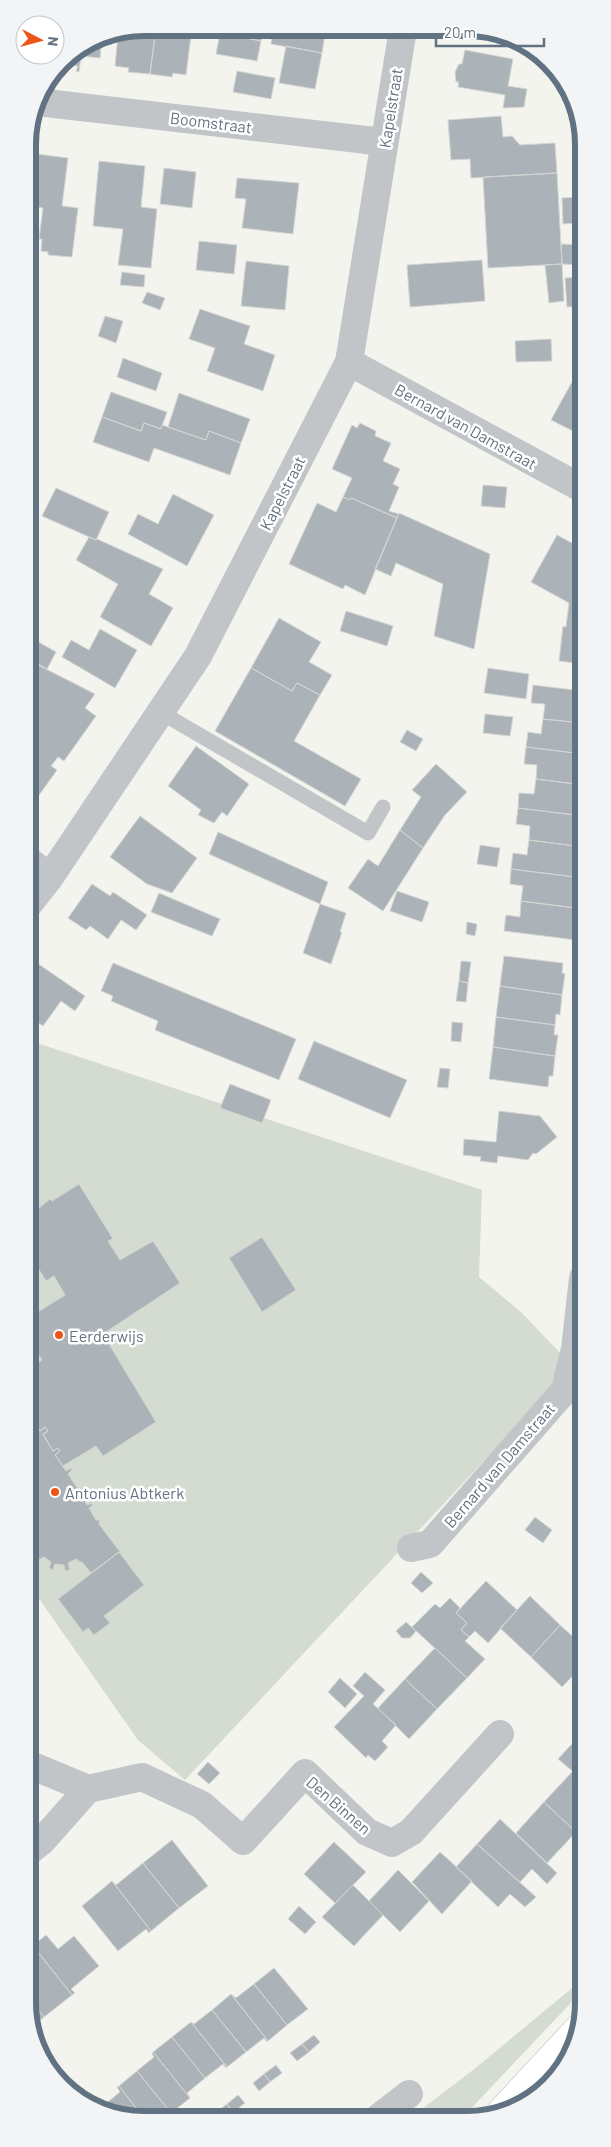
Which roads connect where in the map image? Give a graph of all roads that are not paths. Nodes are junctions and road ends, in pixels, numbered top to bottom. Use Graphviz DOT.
graph roads {
  1 [pos="402,36"];
  2 [pos="44,103"];
  3 [pos="384,142"];
  4 [pos="349,362"];
  5 [pos="575,485"];
  6 [pos="160,712"];
  7 [pos="383,806"];
  8 [pos="36,866"];
  9 [pos="50,877"];
  10 [pos="36,895"];
  11 [pos="575,1349"];
  12 [pos="411,1548"];
  13 [pos="500,1734"];
  14 [pos="36,1767"];
  15 [pos="88,1789"];
  16 [pos="36,1846"];
  17 [pos="568,2039"];
  18 [pos="409,2094"];
  19 [pos="510,2102"];
  20 [pos="387,2111"];
  1 -- 3 [label="street, Kapelstraat"];
  2 -- 3 [label="street, Boomstraat"];
  3 -- 4 [label="street, Kapelstraat"];
  4 -- 5 [label="street, Bernard van Damstraat"];
  4 -- 6 [label="street, Kapelstraat"];
  6 -- 7 [label="lane"];
  6 -- 9 [label="street, Kapelstraat"];
  8 -- 9 [label="street"];
  9 -- 10 [label="street, Kapelstraat"];
  11 -- 12 [label="street, Bernard van Damstraat"];
  13 -- 15 [label="street, Den Binnen"];
  14 -- 15 [label="street"];
  15 -- 16 [label="street"];
  17 -- 19 [label="main road"];
  18 -- 20 [label="street"];
}
